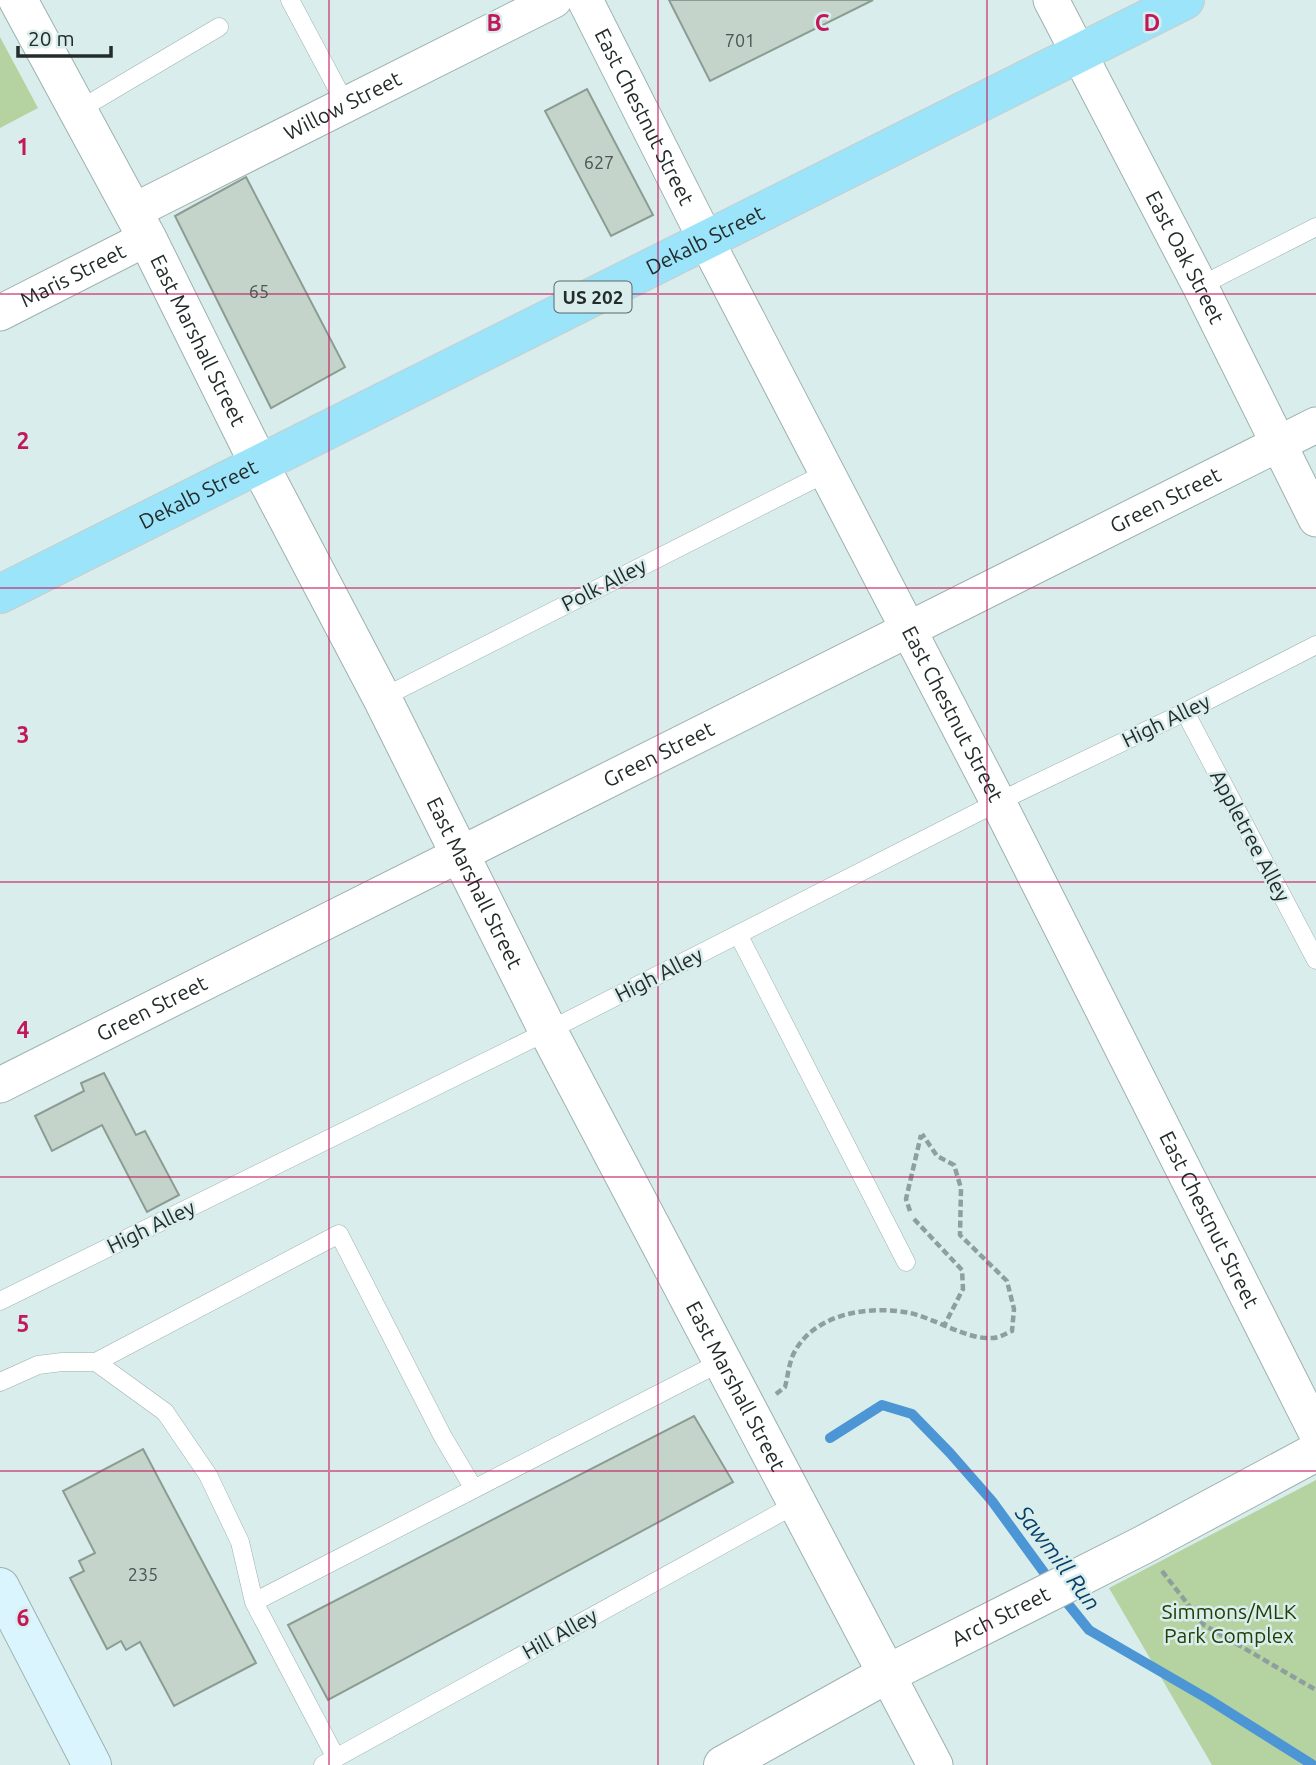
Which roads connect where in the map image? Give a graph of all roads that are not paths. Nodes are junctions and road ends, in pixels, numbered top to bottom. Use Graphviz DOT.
graph roads {
  1 [pos="18,0"];
  2 [pos="290,0"];
  3 [pos="554,0"];
  4 [pos="586,0"];
  5 [pos="1051,0"];
  6 [pos="1185,0"];
  7 [pos="219,27"];
  8 [pos="1079,54"];
  9 [pos="345,105"];
  10 [pos="77,111"];
  11 [pos="139,225"];
  12 [pos="1316,227"];
  13 [pos="706,240"];
  14 [pos="1200,286"];
  15 [pos="0,313"];
  16 [pos="1316,425"];
  17 [pos="1278,443"];
  18 [pos="259,464"];
  19 [pos="826,473"];
  20 [pos="1316,519"];
  21 [pos="0,594"];
  22 [pos="907,628"];
  23 [pos="1316,645"];
  24 [pos="382,698"];
  25 [pos="1185,712"];
  26 [pos="998,802"];
  27 [pos="459,856"];
  28 [pos="738,934"];
  29 [pos="1316,960"];
  30 [pos="548,1031"];
  31 [pos="0,1085"];
  32 [pos="906,1262"];
  33 [pos="0,1301"];
  34 [pos="96,1362"];
  35 [pos="723,1362"];
  36 [pos="0,1382"];
  37 [pos="1316,1432"];
  38 [pos="1316,1452"];
  39 [pos="474,1489"];
  40 [pos="798,1503"];
  41 [pos="0,1587"];
  42 [pos="254,1602"];
  43 [pos="887,1674"];
  44 [pos="330,1761"];
  45 [pos="92,1765"];
  46 [pos="723,1765"];
  47 [pos="935,1765"];
  1 -- 10 [label="street, East Marshall Street"];
  2 -- 9 [label="lane"];
  3 -- 9 [label="street, Willow Street"];
  4 -- 13 [label="street, East Chestnut Street"];
  5 -- 8 [label="street, East Oak Street"];
  6 -- 8 [label="highway, Dekalb Street / US 202"];
  7 -- 10 [label="lane"];
  8 -- 13 [label="highway, Dekalb Street / US 202"];
  8 -- 14 [label="street, East Oak Street"];
  9 -- 11 [label="street, Willow Street"];
  10 -- 11 [label="street, East Marshall Street"];
  11 -- 15 [label="street, Maris Street"];
  11 -- 18 [label="street, East Marshall Street"];
  12 -- 14 [label="lane"];
  13 -- 18 [label="highway, Dekalb Street / US 202"];
  13 -- 19 [label="street, East Chestnut Street"];
  14 -- 17 [label="street, East Oak Street"];
  16 -- 17 [label="street, Green Street"];
  17 -- 20 [label="street, East Oak Street"];
  17 -- 22 [label="street, Green Street"];
  18 -- 21 [label="highway, Dekalb Street / US 202"];
  18 -- 24 [label="street, East Marshall Street"];
  19 -- 22 [label="street, East Chestnut Street"];
  19 -- 24 [label="lane, Polk Alley"];
  22 -- 26 [label="street, East Chestnut Street"];
  22 -- 27 [label="street, Green Street"];
  23 -- 25 [label="lane, High Alley"];
  24 -- 27 [label="street, East Marshall Street"];
  25 -- 26 [label="lane, High Alley"];
  25 -- 29 [label="lane, Appletree Alley"];
  26 -- 28 [label="lane, High Alley"];
  26 -- 37 [label="street, East Chestnut Street"];
  27 -- 30 [label="street, East Marshall Street"];
  27 -- 31 [label="street, Green Street"];
  28 -- 30 [label="lane, High Alley"];
  28 -- 32 [label="lane"];
  30 -- 33 [label="lane, High Alley"];
  30 -- 35 [label="street, East Marshall Street"];
  34 -- 36 [label="lane"];
  34 -- 39 [label="lane"];
  34 -- 42 [label="lane"];
  35 -- 39 [label="lane"];
  35 -- 40 [label="street, East Marshall Street"];
  38 -- 43 [label="street, Arch Street"];
  39 -- 42 [label="lane"];
  40 -- 43 [label="street, East Marshall Street"];
  40 -- 44 [label="lane, Hill Alley"];
  41 -- 45 [label="main road"];
  42 -- 44 [label="lane"];
  43 -- 46 [label="street, Arch Street"];
  43 -- 47 [label="street, East Marshall Street"];
}
